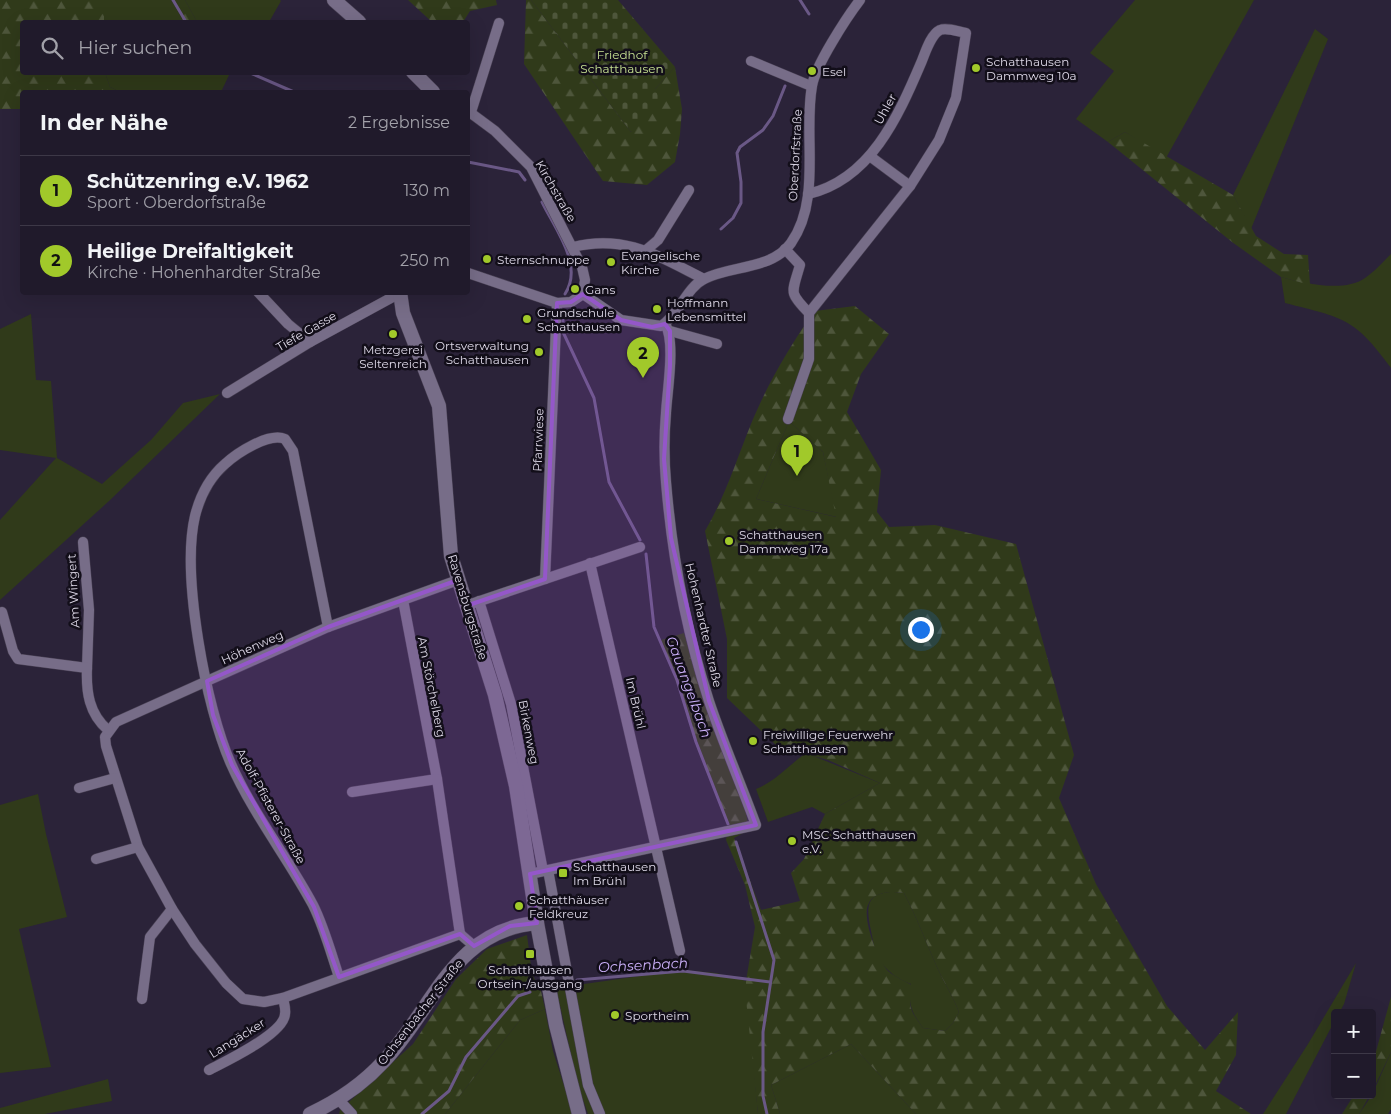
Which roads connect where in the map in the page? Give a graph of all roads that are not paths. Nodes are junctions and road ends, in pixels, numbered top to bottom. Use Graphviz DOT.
graph roads {
  1 [pos="334,0"];
  2 [pos="860,0"];
  3 [pos="357,20"];
  4 [pos="499,23"];
  5 [pos="752,62"];
  6 [pos="416,75"];
  7 [pos="811,86"];
  8 [pos="431,90"];
  9 [pos="470,109"];
  10 [pos="470,113"];
  11 [pos="871,157"];
  12 [pos="910,186"];
  13 [pos="689,190"];
  14 [pos="808,194"];
  15 [pos="573,247"];
  16 [pos="785,249"];
  17 [pos="645,251"];
  18 [pos="470,274"];
  19 [pos="704,279"];
  20 [pos="583,294"];
  21 [pos="261,295"];
  22 [pos="396,295"];
  23 [pos="400,295"];
  24 [pos="557,303"];
  25 [pos="809,313"];
  26 [pos="667,328"];
  27 [pos="310,342"];
  28 [pos="717,344"];
  29 [pos="227,393"];
  30 [pos="788,419"];
  31 [pos="83,542"];
  32 [pos="640,546"];
  33 [pos="590,564"];
  34 [pos="545,579"];
  35 [pos="458,580"];
  36 [pos="403,600"];
  37 [pos="473,604"];
  38 [pos="2,612"];
  39 [pos="328,628"];
  40 [pos="87,668"];
  41 [pos="207,681"];
  42 [pos="108,730"];
  43 [pos="115,778"];
  44 [pos="437,779"];
  45 [pos="79,788"];
  46 [pos="352,792"];
  47 [pos="138,847"];
  48 [pos="658,848"];
  49 [pos="96,860"];
  50 [pos="540,872"];
  51 [pos="172,909"];
  52 [pos="537,923"];
  53 [pos="460,934"];
  54 [pos="474,946"];
  55 [pos="680,951"];
  56 [pos="339,977"];
  57 [pos="283,998"];
  58 [pos="142,999"];
  59 [pos="209,1070"];
  60 [pos="339,1100"];
  61 [pos="577,1109"];
  62 [pos="310,1114"];
  63 [pos="352,1114"];
  64 [pos="600,1114"];
  1 -- 3 [label="main road"];
  2 -- 7 [label="street, Oberdorfstraße"];
  4 -- 9 [label="street"];
  5 -- 7 [label="street"];
  6 -- 8 [label="main road"];
  7 -- 14 [label="street, Oberdorfstraße"];
  10 -- 15 [label="street, Kirchstraße"];
  11 -- 12 [label="street"];
  11 -- 12 [label="street, Uhler"];
  11 -- 14 [label="street, Uhler"];
  12 -- 25 [label="street"];
  13 -- 17 [label="street"];
  14 -- 16 [label="street, Oberdorfstraße"];
  15 -- 17 [label="street"];
  15 -- 20 [label="street, Kirchstraße"];
  16 -- 19 [label="street, Oberdorfstraße"];
  16 -- 25 [label="street"];
  17 -- 19 [label="street"];
  18 -- 24 [label="street"];
  19 -- 26 [label="street"];
  20 -- 24 [label="street"];
  20 -- 26 [label="street"];
  21 -- 27 [label="street"];
  22 -- 27 [label="street, Tiefe Gasse"];
  23 -- 35 [label="main road, Ravensburgstraße"];
  24 -- 34 [label="street, Pfarrwiese"];
  25 -- 30 [label="street"];
  26 -- 28 [label="street"];
  26 -- 48 [label="street, Hohenhardter Straße"];
  27 -- 29 [label="street, Tiefe Gasse"];
  31 -- 40 [label="street, Am Wingert"];
  32 -- 33 [label="street"];
  33 -- 34 [label="street"];
  33 -- 48 [label="street, Im Brühl"];
  34 -- 37 [label="street"];
  35 -- 36 [label="street, Höhenweg"];
  35 -- 37 [label="main road, Ravensburgstraße"];
  36 -- 39 [label="street, Höhenweg"];
  36 -- 44 [label="street, Am Störchelberg"];
  37 -- 50 [label="main road, Ravensburgstraße"];
  38 -- 40 [label="street"];
  39 -- 41 [label="street, Höhenweg"];
  39 -- 41 [label="street, Adolf-Pfisterer-Straße"];
  40 -- 42 [label="street, Am Wingert"];
  41 -- 42 [label="street, Höhenweg"];
  41 -- 56 [label="street, Adolf-Pfisterer-Straße"];
  42 -- 43 [label="street"];
  43 -- 45 [label="street"];
  43 -- 47 [label="street"];
  44 -- 46 [label="street"];
  44 -- 53 [label="street, Am Störchelberg"];
  47 -- 49 [label="street"];
  47 -- 51 [label="street"];
  48 -- 50 [label="street"];
  48 -- 55 [label="street, Im Brühl"];
  50 -- 52 [label="main road, Ravensburgstraße"];
  50 -- 64 [label="street"];
  51 -- 57 [label="street"];
  51 -- 58 [label="street"];
  52 -- 54 [label="main road, Ochsenbacher Straße"];
  52 -- 61 [label="main road, Ravensburgstraße"];
  53 -- 54 [label="street"];
  53 -- 56 [label="street"];
  54 -- 60 [label="main road, Ochsenbacher Straße"];
  56 -- 57 [label="street"];
  57 -- 59 [label="street, Langäcker"];
  60 -- 62 [label="main road, Ochsenbacher Straße"];
  60 -- 63 [label="street"];
}
